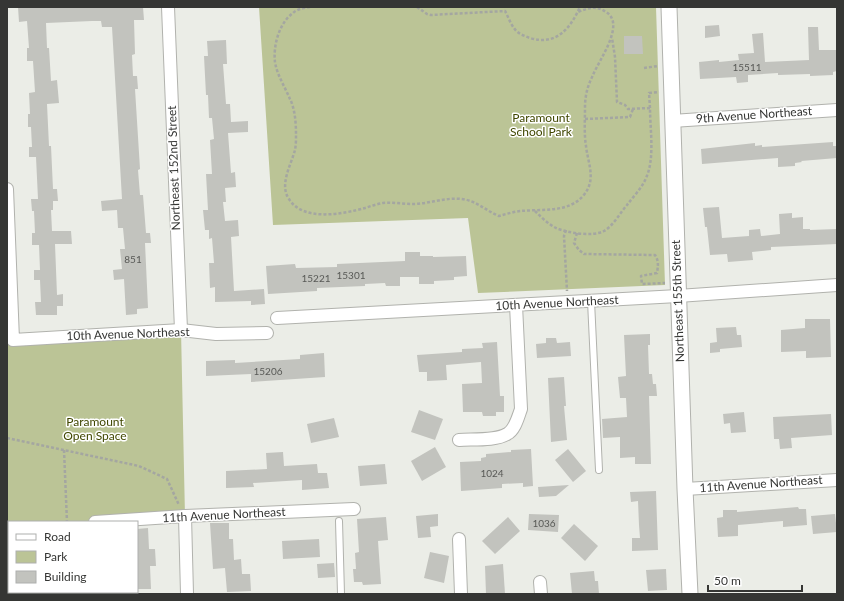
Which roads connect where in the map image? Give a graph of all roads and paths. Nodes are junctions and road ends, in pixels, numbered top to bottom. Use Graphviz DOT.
graph roads {
  1 [pos="168,7"];
  2 [pos="310,7"];
  3 [pos="417,7"];
  4 [pos="577,7"];
  5 [pos="580,7"];
  6 [pos="668,7"];
  7 [pos="578,12"];
  8 [pos="612,37"];
  9 [pos="658,66"];
  10 [pos="644,68"];
  11 [pos="659,92"];
  12 [pos="650,108"];
  13 [pos="633,109"];
  14 [pos="837,110"];
  15 [pos="585,119"];
  16 [pos="672,120"];
  17 [pos="7,189"];
  18 [pos="534,210"];
  19 [pos="566,230"];
  20 [pos="577,233"];
  21 [pos="665,283"];
  22 [pos="837,285"];
  23 [pos="678,296"];
  24 [pos="591,301"];
  25 [pos="568,302"];
  26 [pos="516,305"];
  27 [pos="277,318"];
  28 [pos="181,330"];
  29 [pos="267,333"];
  30 [pos="7,438"];
  31 [pos="459,440"];
  32 [pos="64,450"];
  33 [pos="599,470"];
  34 [pos="837,480"];
  35 [pos="685,489"];
  36 [pos="354,509"];
  37 [pos="185,516"];
  38 [pos="67,521"];
  39 [pos="110,521"];
  40 [pos="339,521"];
  41 [pos="459,539"];
  42 [pos="187,594"];
  43 [pos="341,594"];
  44 [pos="461,594"];
  45 [pos="690,594"];
  1 -- 28 [label="street, Northeast 152nd Street"];
  2 -- 18 [label="path"];
  3 -- 7 [label="path"];
  4 -- 7 [label="path"];
  5 -- 7 [label="path"];
  6 -- 16 [label="street, Northeast 155th Street"];
  7 -- 8 [label="path"];
  8 -- 13 [label="path"];
  8 -- 15 [label="path"];
  9 -- 10 [label="path"];
  11 -- 12 [label="path"];
  12 -- 13 [label="path"];
  12 -- 20 [label="path"];
  13 -- 15 [label="path"];
  14 -- 16 [label="street, 9th Avenue Northeast"];
  15 -- 18 [label="path"];
  16 -- 23 [label="street, Northeast 155th Street"];
  17 -- 28 [label="street, 10th Avenue Northeast"];
  18 -- 19 [label="path"];
  19 -- 20 [label="path"];
  19 -- 25 [label="path"];
  20 -- 21 [label="path"];
  22 -- 23 [label="street, 10th Avenue Northeast"];
  23 -- 24 [label="street, 10th Avenue Northeast"];
  23 -- 35 [label="street, Northeast 155th Street"];
  24 -- 25 [label="street, 10th Avenue Northeast"];
  24 -- 33 [label="lane"];
  25 -- 26 [label="street, 10th Avenue Northeast"];
  26 -- 27 [label="street, 10th Avenue Northeast"];
  26 -- 31 [label="street"];
  28 -- 29 [label="street, 10th Avenue Northeast"];
  30 -- 32 [label="path"];
  32 -- 37 [label="path"];
  32 -- 38 [label="path"];
  34 -- 35 [label="street, 11th Avenue Northeast"];
  35 -- 45 [label="street, Northeast 155th Street"];
  36 -- 37 [label="street, 11th Avenue Northeast"];
  37 -- 39 [label="street, 11th Avenue Northeast"];
  37 -- 42 [label="street"];
  40 -- 43 [label="lane"];
  41 -- 44 [label="street"];
}
